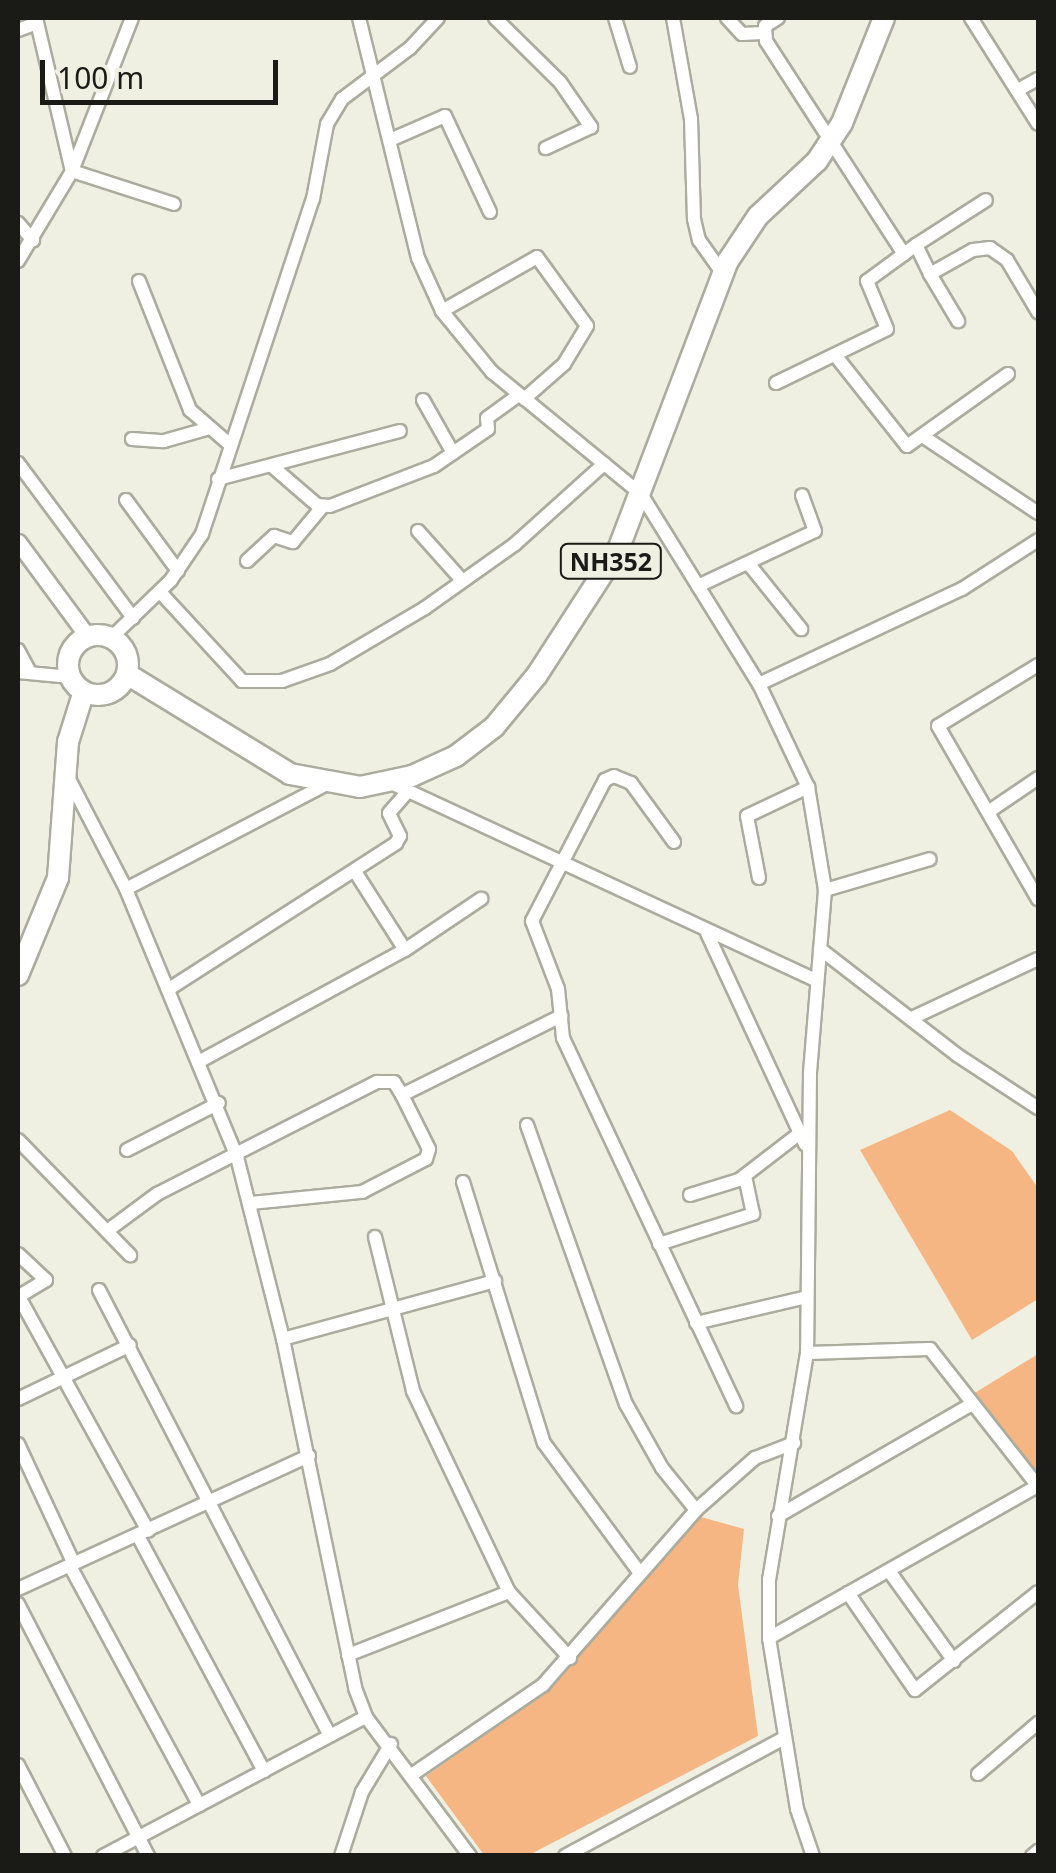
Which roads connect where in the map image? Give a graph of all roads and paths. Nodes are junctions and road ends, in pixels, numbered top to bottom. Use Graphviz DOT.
graph roads {
  1 [pos="359,18"];
  2 [pos="438,18"];
  3 [pos="496,18"];
  4 [pos="615,18"];
  5 [pos="673,18"];
  6 [pos="727,18"];
  7 [pos="778,18"];
  8 [pos="884,18"];
  9 [pos="971,18"];
  10 [pos="136,19"];
  11 [pos="37,20"];
  12 [pos="18,30"];
  13 [pos="763,33"];
  14 [pos="630,67"];
  15 [pos="370,79"];
  16 [pos="1038,79"];
  17 [pos="1018,90"];
  18 [pos="1038,124"];
  19 [pos="390,140"];
  20 [pos="831,140"];
  21 [pos="546,148"];
  22 [pos="72,171"];
  23 [pos="986,200"];
  24 [pos="174,204"];
  25 [pos="490,212"];
  26 [pos="18,223"];
  27 [pos="33,240"];
  28 [pos="916,245"];
  29 [pos="904,254"];
  30 [pos="18,261"];
  31 [pos="724,274"];
  32 [pos="930,274"];
  33 [pos="139,281"];
  34 [pos="442,311"];
  35 [pos="1038,312"];
  36 [pos="958,321"];
  37 [pos="835,355"];
  38 [pos="1008,374"];
  39 [pos="776,383"];
  40 [pos="522,397"];
  41 [pos="423,400"];
  42 [pos="206,429"];
  43 [pos="400,431"];
  44 [pos="924,437"];
  45 [pos="132,439"];
  46 [pos="228,443"];
  47 [pos="454,453"];
  48 [pos="18,464"];
  49 [pos="604,464"];
  50 [pos="273,467"];
  51 [pos="218,480"];
  52 [pos="1038,492"];
  53 [pos="641,494"];
  54 [pos="802,496"];
  55 [pos="126,500"];
  56 [pos="1026,505"];
  57 [pos="324,506"];
  58 [pos="1038,514"];
  59 [pos="418,531"];
  60 [pos="1038,540"];
  61 [pos="18,542"];
  62 [pos="246,561"];
  63 [pos="748,563"];
  64 [pos="178,571"];
  65 [pos="460,578"];
  66 [pos="698,586"];
  67 [pos="160,592"];
  68 [pos="134,618"];
  69 [pos="801,629"];
  70 [pos="88,637"];
  71 [pos="112,638"];
  72 [pos="18,650"];
  73 [pos="1038,665"];
  74 [pos="23,671"];
  75 [pos="127,674"];
  76 [pos="78,684"];
  77 [pos="759,684"];
  78 [pos="64,771"];
  79 [pos="1038,778"];
  80 [pos="331,782"];
  81 [pos="386,782"];
  82 [pos="808,787"];
  83 [pos="407,792"];
  84 [pos="991,810"];
  85 [pos="674,842"];
  86 [pos="930,859"];
  87 [pos="560,863"];
  88 [pos="356,873"];
  89 [pos="759,878"];
  90 [pos="126,889"];
  91 [pos="825,890"];
  92 [pos="1037,893"];
  93 [pos="481,900"];
  94 [pos="707,933"];
  95 [pos="820,949"];
  96 [pos="405,950"];
  97 [pos="1038,960"];
  98 [pos="18,975"];
  99 [pos="817,981"];
  100 [pos="170,989"];
  101 [pos="560,1016"];
  102 [pos="912,1018"];
  103 [pos="202,1060"];
  104 [pos="402,1095"];
  105 [pos="219,1103"];
  106 [pos="1038,1108"];
  107 [pos="527,1125"];
  108 [pos="800,1133"];
  109 [pos="18,1140"];
  110 [pos="807,1148"];
  111 [pos="127,1150"];
  112 [pos="237,1157"];
  113 [pos="745,1176"];
  114 [pos="463,1182"];
  115 [pos="690,1195"];
  116 [pos="251,1203"];
  117 [pos="107,1231"];
  118 [pos="376,1237"];
  119 [pos="659,1244"];
  120 [pos="18,1254"];
  121 [pos="130,1255"];
  122 [pos="494,1282"];
  123 [pos="99,1290"];
  124 [pos="18,1297"];
  125 [pos="807,1298"];
  126 [pos="392,1312"];
  127 [pos="696,1323"];
  128 [pos="283,1338"];
  129 [pos="130,1345"];
  130 [pos="807,1354"];
  131 [pos="64,1378"];
  132 [pos="18,1399"];
  133 [pos="972,1404"];
  134 [pos="736,1406"];
  135 [pos="794,1443"];
  136 [pos="18,1444"];
  137 [pos="308,1456"];
  138 [pos="1038,1486"];
  139 [pos="208,1505"];
  140 [pos="696,1510"];
  141 [pos="778,1516"];
  142 [pos="143,1534"];
  143 [pos="72,1565"];
  144 [pos="889,1571"];
  145 [pos="640,1573"];
  146 [pos="18,1589"];
  147 [pos="510,1592"];
  148 [pos="1038,1592"];
  149 [pos="848,1593"];
  150 [pos="18,1604"];
  151 [pos="769,1638"];
  152 [pos="348,1656"];
  153 [pos="570,1658"];
  154 [pos="954,1661"];
  155 [pos="366,1717"];
  156 [pos="1038,1723"];
  157 [pos="330,1736"];
  158 [pos="784,1738"];
  159 [pos="390,1744"];
  160 [pos="18,1766"];
  161 [pos="264,1771"];
  162 [pos="413,1774"];
  163 [pos="978,1774"];
  164 [pos="198,1805"];
  165 [pos="138,1837"];
  166 [pos="1038,1851"];
  167 [pos="65,1856"];
  168 [pos="102,1856"];
  169 [pos="148,1856"];
  170 [pos="341,1856"];
  171 [pos="470,1856"];
  172 [pos="565,1856"];
  173 [pos="813,1856"];
  174 [pos="1032,1856"];
  1 -- 15 [label="street"];
  2 -- 15 [label="street"];
  3 -- 21 [label="street"];
  4 -- 14 [label="street"];
  5 -- 31 [label="street"];
  6 -- 13 [label="street"];
  7 -- 13 [label="street"];
  8 -- 20 [label="highway, NH352"];
  9 -- 17 [label="street"];
  10 -- 22 [label="street"];
  11 -- 12 [label="street"];
  11 -- 22 [label="street"];
  13 -- 20 [label="street"];
  15 -- 19 [label="street"];
  15 -- 46 [label="street"];
  16 -- 17 [label="street"];
  17 -- 18 [label="street"];
  19 -- 25 [label="street"];
  19 -- 34 [label="street"];
  20 -- 29 [label="street"];
  20 -- 31 [label="highway, NH352"];
  22 -- 24 [label="street"];
  22 -- 27 [label="street"];
  23 -- 28 [label="street"];
  26 -- 27 [label="street"];
  27 -- 30 [label="street"];
  28 -- 29 [label="street"];
  28 -- 32 [label="street"];
  29 -- 37 [label="street"];
  31 -- 53 [label="highway, NH352"];
  32 -- 35 [label="street"];
  32 -- 36 [label="street"];
  33 -- 42 [label="street"];
  34 -- 40 [label="street"];
  34 -- 40 [label="street"];
  37 -- 39 [label="street"];
  37 -- 44 [label="street"];
  38 -- 44 [label="street"];
  40 -- 47 [label="street"];
  40 -- 49 [label="street"];
  41 -- 47 [label="street"];
  42 -- 45 [label="street"];
  42 -- 46 [label="street"];
  43 -- 50 [label="street"];
  44 -- 56 [label="street"];
  46 -- 51 [label="street"];
  47 -- 57 [label="street"];
  48 -- 68 [label="street"];
  49 -- 53 [label="street"];
  49 -- 65 [label="street"];
  50 -- 51 [label="street"];
  50 -- 57 [label="street"];
  51 -- 64 [label="street"];
  52 -- 56 [label="street"];
  53 -- 66 [label="street"];
  53 -- 81 [label="highway, NH352"];
  54 -- 63 [label="street"];
  55 -- 64 [label="street"];
  56 -- 58 [label="street"];
  57 -- 62 [label="street"];
  59 -- 65 [label="street"];
  60 -- 77 [label="street"];
  61 -- 70 [label="street"];
  63 -- 66 [label="street"];
  63 -- 69 [label="street"];
  64 -- 67 [label="street"];
  65 -- 67 [label="street"];
  66 -- 77 [label="street"];
  67 -- 68 [label="street"];
  68 -- 71 [label="street"];
  70 -- 71 [label="highway"];
  70 -- 76 [label="highway"];
  71 -- 75 [label="highway"];
  72 -- 74 [label="street"];
  73 -- 84 [label="street"];
  74 -- 76 [label="street"];
  75 -- 76 [label="highway"];
  75 -- 80 [label="highway, NH352"];
  76 -- 78 [label="highway"];
  77 -- 82 [label="street"];
  78 -- 90 [label="street"];
  78 -- 98 [label="highway"];
  79 -- 84 [label="street"];
  80 -- 81 [label="highway, NH352"];
  80 -- 90 [label="street"];
  81 -- 83 [label="street"];
  82 -- 89 [label="street"];
  82 -- 91 [label="street"];
  83 -- 87 [label="street"];
  83 -- 88 [label="street"];
  84 -- 92 [label="street"];
  85 -- 87 [label="street"];
  86 -- 91 [label="street"];
  87 -- 94 [label="street"];
  87 -- 101 [label="street"];
  88 -- 96 [label="street"];
  88 -- 100 [label="street"];
  90 -- 100 [label="street"];
  91 -- 95 [label="street"];
  93 -- 96 [label="street"];
  94 -- 99 [label="street"];
  94 -- 108 [label="street"];
  95 -- 99 [label="street"];
  95 -- 102 [label="street"];
  96 -- 103 [label="street"];
  97 -- 102 [label="street"];
  99 -- 110 [label="street"];
  100 -- 103 [label="street"];
  101 -- 104 [label="street"];
  101 -- 119 [label="street"];
  102 -- 106 [label="street"];
  103 -- 105 [label="street"];
  104 -- 112 [label="street"];
  104 -- 116 [label="street"];
  105 -- 111 [label="street"];
  105 -- 112 [label="street"];
  107 -- 140 [label="street"];
  108 -- 110 [label="street"];
  108 -- 113 [label="street"];
  109 -- 117 [label="street"];
  110 -- 125 [label="street"];
  112 -- 116 [label="street"];
  112 -- 117 [label="street"];
  113 -- 115 [label="street"];
  113 -- 119 [label="street"];
  114 -- 122 [label="street"];
  116 -- 128 [label="street"];
  117 -- 121 [label="street"];
  118 -- 126 [label="street"];
  119 -- 127 [label="street"];
  120 -- 124 [label="street"];
  122 -- 126 [label="street"];
  122 -- 145 [label="street"];
  123 -- 129 [label="street"];
  124 -- 131 [label="street"];
  125 -- 127 [label="street"];
  125 -- 130 [label="street"];
  126 -- 128 [label="street"];
  126 -- 147 [label="street"];
  127 -- 134 [label="street"];
  128 -- 137 [label="street"];
  129 -- 131 [label="street"];
  129 -- 139 [label="street"];
  130 -- 133 [label="street"];
  130 -- 135 [label="street"];
  131 -- 132 [label="street"];
  131 -- 142 [label="street"];
  133 -- 138 [label="street"];
  133 -- 141 [label="street"];
  135 -- 140 [label="street"];
  135 -- 141 [label="street"];
  136 -- 143 [label="street"];
  137 -- 139 [label="street"];
  137 -- 152 [label="street"];
  138 -- 144 [label="street"];
  139 -- 142 [label="street"];
  139 -- 157 [label="street"];
  140 -- 145 [label="street"];
  141 -- 151 [label="street"];
  142 -- 143 [label="street"];
  142 -- 161 [label="street"];
  143 -- 146 [label="street"];
  143 -- 164 [label="street"];
  144 -- 149 [label="street"];
  144 -- 154 [label="street"];
  145 -- 153 [label="street"];
  147 -- 152 [label="street"];
  147 -- 153 [label="street"];
  148 -- 154 [label="street"];
  149 -- 151 [label="street"];
  149 -- 154 [label="street"];
  150 -- 165 [label="street"];
  151 -- 158 [label="street"];
  152 -- 155 [label="street"];
  153 -- 162 [label="street"];
  155 -- 157 [label="street"];
  155 -- 159 [label="street"];
  156 -- 163 [label="street"];
  157 -- 161 [label="street"];
  158 -- 172 [label="street"];
  158 -- 173 [label="street"];
  159 -- 162 [label="street"];
  159 -- 170 [label="street"];
  160 -- 167 [label="street"];
  161 -- 164 [label="street"];
  162 -- 171 [label="street"];
  164 -- 165 [label="street"];
  165 -- 168 [label="street"];
  165 -- 169 [label="street"];
  166 -- 174 [label="street"];
}
